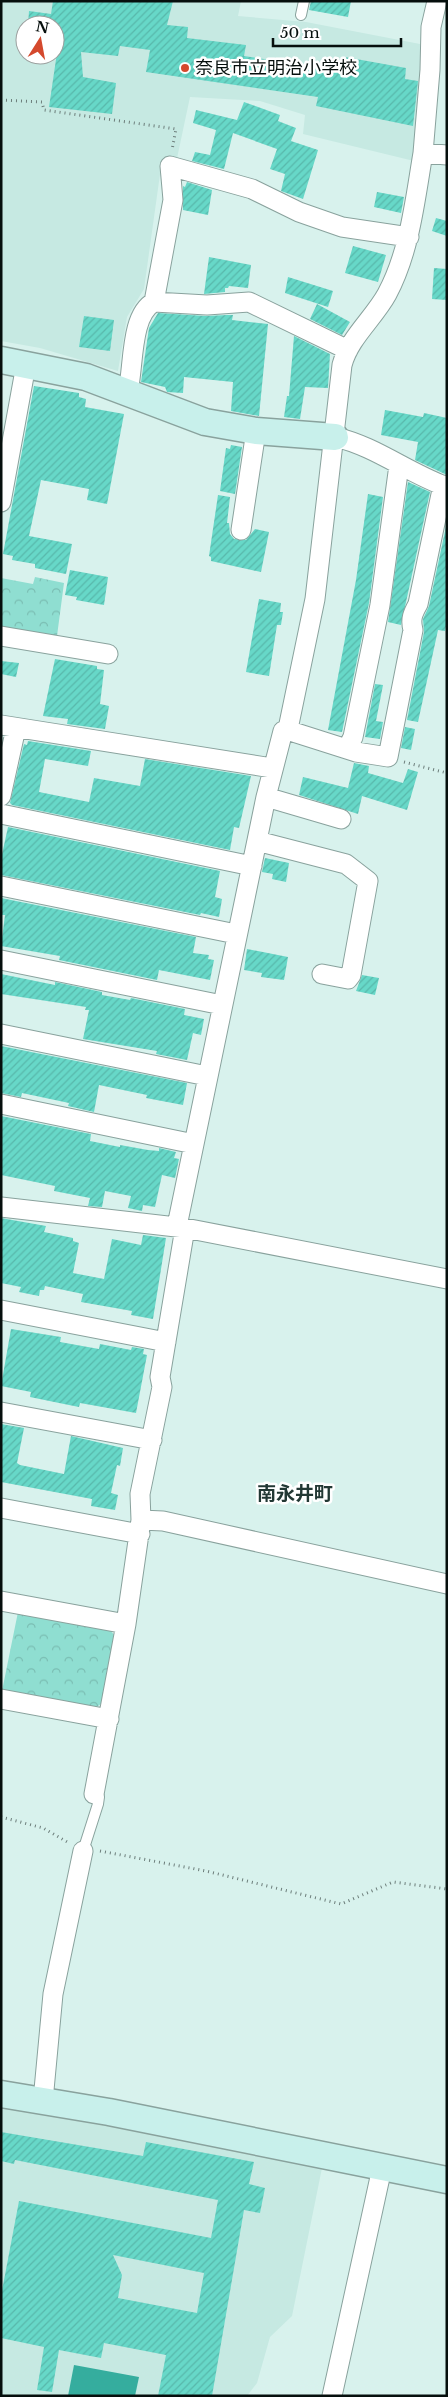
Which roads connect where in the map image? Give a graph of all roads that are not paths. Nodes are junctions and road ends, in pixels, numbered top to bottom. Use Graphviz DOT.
graph roads {
  1 [pos="304,1"];
  2 [pos="437,1"];
  3 [pos="301,15"];
  4 [pos="423,153"];
  5 [pos="447,155"];
  6 [pos="409,237"];
  7 [pos="154,302"];
  8 [pos="348,350"];
  9 [pos="14,363"];
  10 [pos="128,391"];
  11 [pos="256,431"];
  12 [pos="335,437"];
  13 [pos="399,465"];
  14 [pos="445,486"];
  15 [pos="1,502"];
  16 [pos="242,530"];
  17 [pos="1,636"];
  18 [pos="108,654"];
  19 [pos="9,726"];
  20 [pos="290,731"];
  21 [pos="347,749"];
  22 [pos="272,768"];
  23 [pos="1,796"];
  24 [pos="266,797"];
  25 [pos="1,814"];
  26 [pos="341,819"];
  27 [pos="257,841"];
  28 [pos="252,866"];
  29 [pos="1,886"];
  30 [pos="236,934"];
  31 [pos="1,960"];
  32 [pos="322,974"];
  33 [pos="222,1005"];
  34 [pos="1,1034"];
  35 [pos="207,1076"];
  36 [pos="1,1104"];
  37 [pos="194,1144"];
  38 [pos="1,1206"];
  39 [pos="181,1227"];
  40 [pos="447,1279"];
  41 [pos="1,1310"];
  42 [pos="166,1342"];
  43 [pos="1,1412"];
  44 [pos="152,1440"];
  45 [pos="1,1508"];
  46 [pos="140,1527"];
  47 [pos="447,1584"];
  48 [pos="1,1601"];
  49 [pos="126,1624"];
  50 [pos="1,1700"];
  51 [pos="109,1718"];
  52 [pos="94,1794"];
  53 [pos="83,1849"];
  54 [pos="44,2090"];
  55 [pos="1,2094"];
  56 [pos="382,2168"];
  57 [pos="447,2180"];
  58 [pos="332,2396"];
  1 -- 3 [label="lane"];
  2 -- 4 [label="street"];
  4 -- 5 [label="street"];
  4 -- 6 [label="street"];
  6 -- 7 [label="street"];
  6 -- 8 [label="street"];
  7 -- 8 [label="street"];
  7 -- 10 [label="street"];
  8 -- 12 [label="street"];
  9 -- 10 [label="street"];
  9 -- 15 [label="street"];
  10 -- 11 [label="street"];
  11 -- 12 [label="street"];
  11 -- 16 [label="street"];
  12 -- 13 [label="street"];
  12 -- 20 [label="street"];
  13 -- 14 [label="street"];
  13 -- 21 [label="street"];
  14 -- 21 [label="street"];
  17 -- 18 [label="street"];
  19 -- 22 [label="street"];
  19 -- 23 [label="street"];
  20 -- 21 [label="street"];
  20 -- 22 [label="street"];
  22 -- 24 [label="street"];
  24 -- 26 [label="street"];
  24 -- 27 [label="street"];
  25 -- 28 [label="street"];
  27 -- 28 [label="street"];
  27 -- 32 [label="street"];
  28 -- 30 [label="street"];
  29 -- 30 [label="street"];
  30 -- 33 [label="street"];
  31 -- 33 [label="street"];
  33 -- 35 [label="street"];
  34 -- 35 [label="street"];
  35 -- 37 [label="street"];
  36 -- 37 [label="street"];
  37 -- 39 [label="street"];
  38 -- 39 [label="street"];
  39 -- 40 [label="street"];
  39 -- 42 [label="street"];
  41 -- 42 [label="street"];
  42 -- 44 [label="street"];
  43 -- 44 [label="street"];
  44 -- 46 [label="street"];
  45 -- 46 [label="street"];
  46 -- 47 [label="street"];
  46 -- 49 [label="street"];
  48 -- 49 [label="street"];
  49 -- 51 [label="street"];
  50 -- 51 [label="street"];
  51 -- 52 [label="street"];
  52 -- 53 [label="lane"];
  53 -- 54 [label="street"];
  55 -- 56 [label="street"];
  56 -- 57 [label="street"];
  56 -- 58 [label="street"];
}
